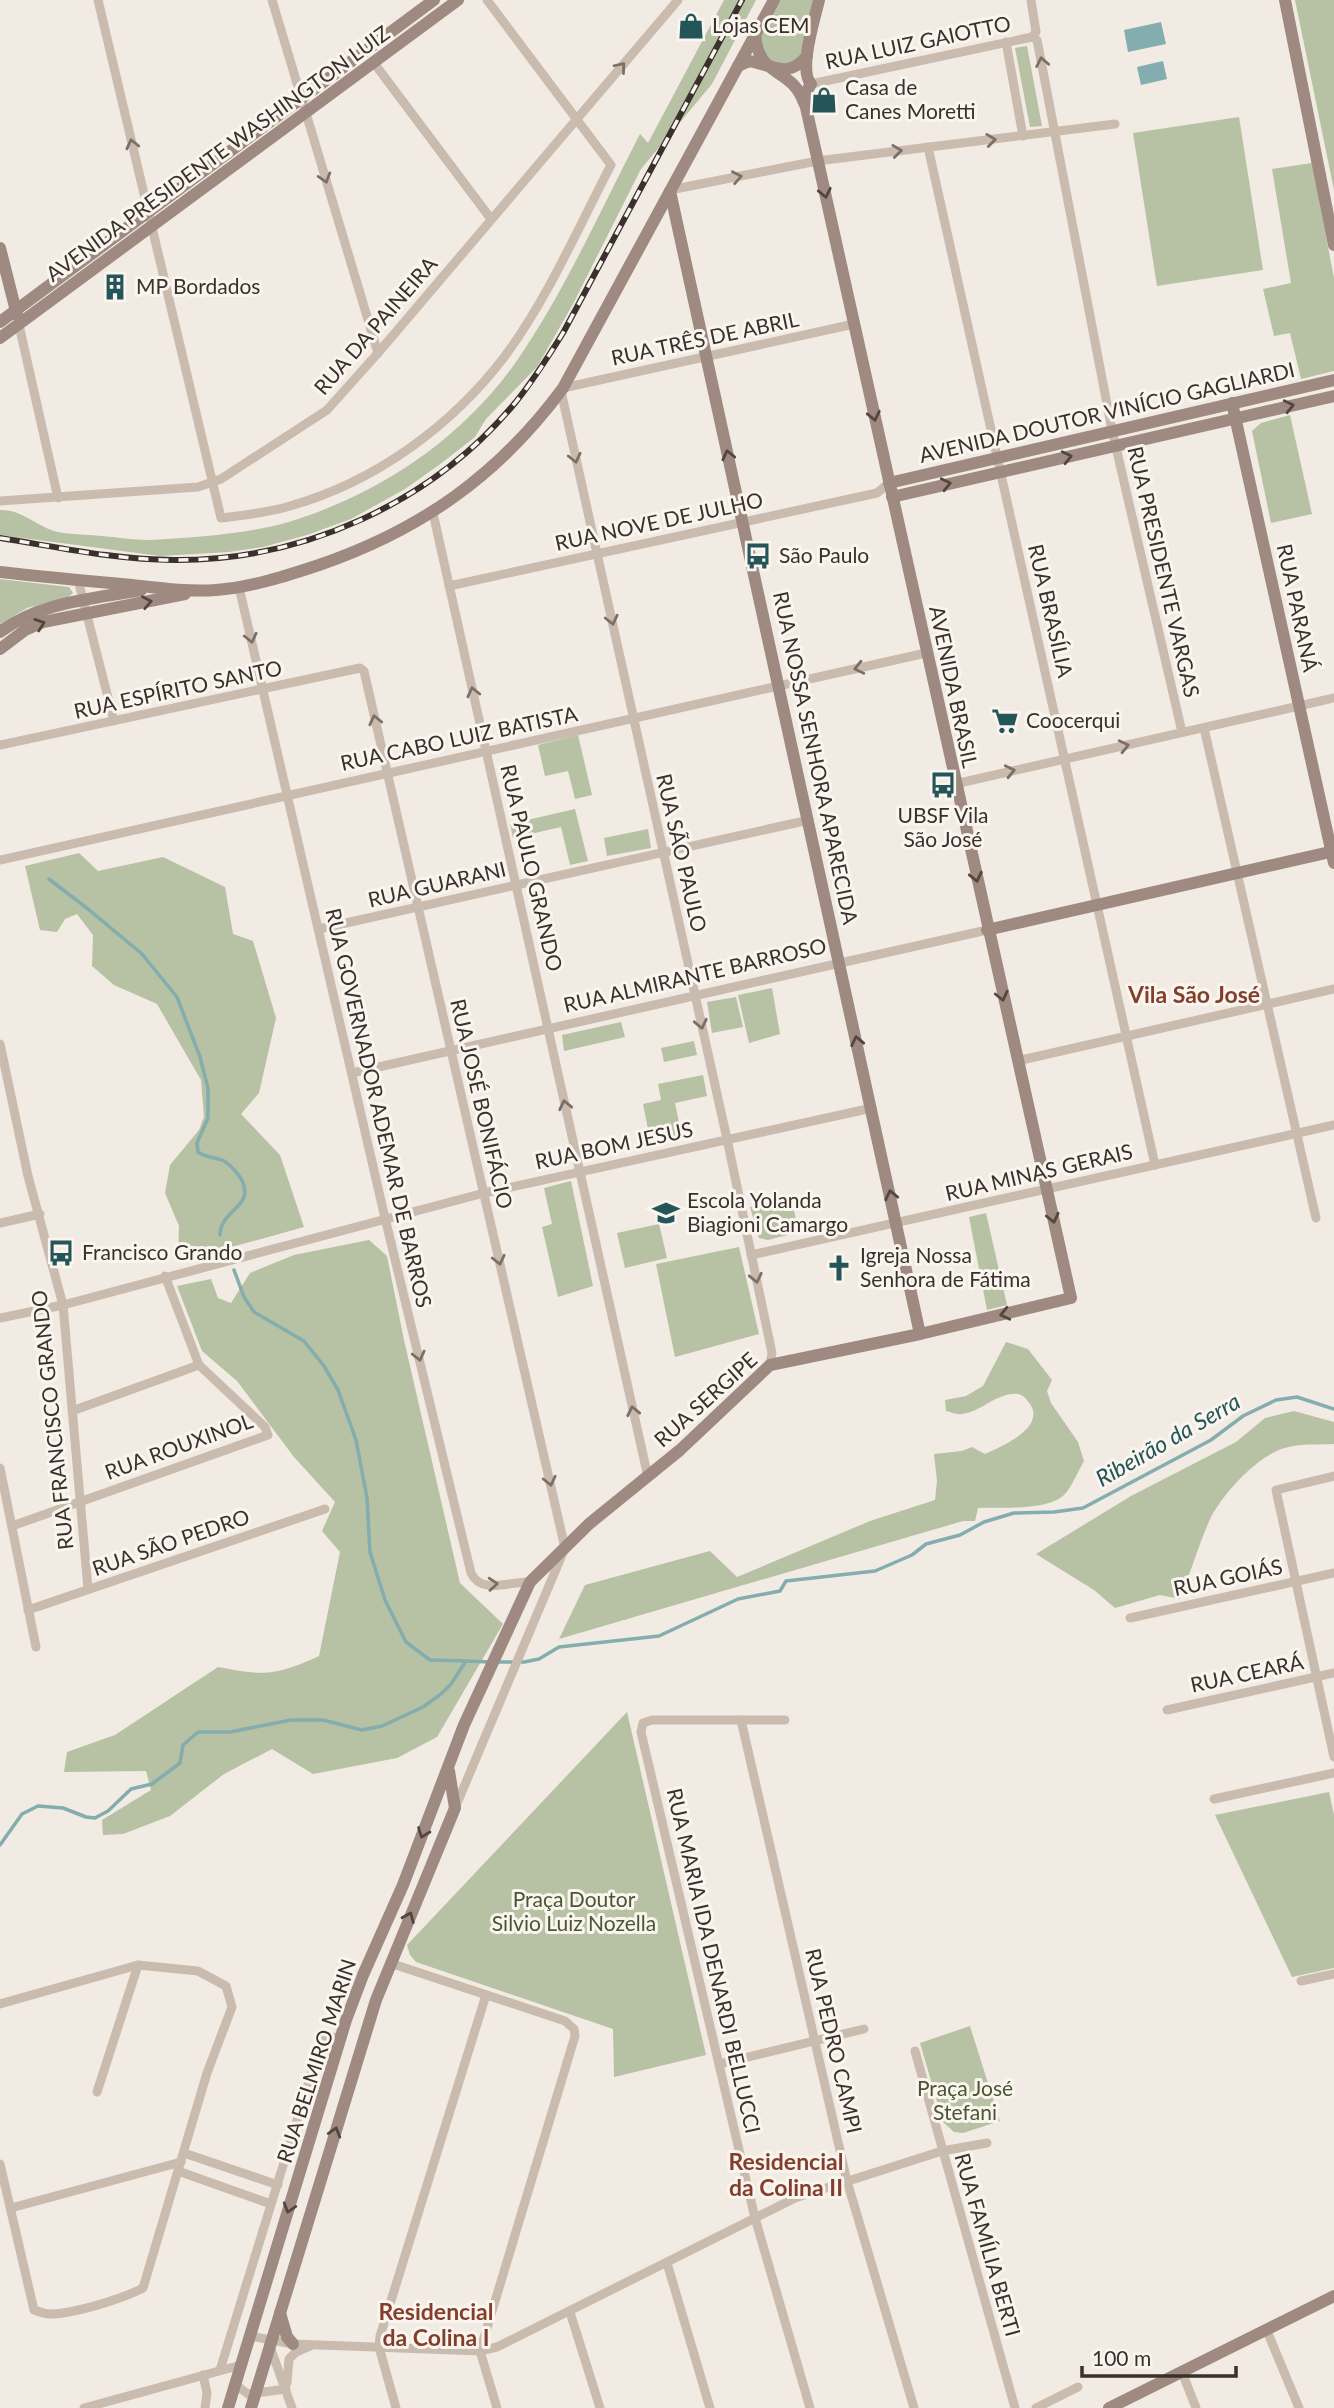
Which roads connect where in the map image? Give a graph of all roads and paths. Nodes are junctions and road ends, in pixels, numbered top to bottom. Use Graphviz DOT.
graph roads {
  1 [pos="98,0"];
  2 [pos="272,0"];
  3 [pos="434,0"];
  4 [pos="458,0"];
  5 [pos="487,0"];
  6 [pos="678,0"];
  7 [pos="774,0"];
  8 [pos="819,0"];
  9 [pos="1031,0"];
  10 [pos="1285,0"];
  11 [pos="443,11"];
  12 [pos="755,33"];
  13 [pos="1032,37"];
  14 [pos="1006,42"];
  15 [pos="807,55"];
  16 [pos="374,63"];
  17 [pos="738,66"];
  18 [pos="774,69"];
  19 [pos="811,84"];
  20 [pos="302,98"];
  21 [pos="805,103"];
  22 [pos="306,113"];
  23 [pos="576,119"];
  24 [pos="1115,124"];
  25 [pos="1055,132"];
  26 [pos="1023,135"];
  27 [pos="928,147"];
  28 [pos="817,161"];
  29 [pos="670,191"];
  30 [pos="148,211"];
  31 [pos="491,219"];
  32 [pos="653,223"];
  33 [pos="151,224"];
  34 [pos="680,236"];
  35 [pos="1334,245"];
  36 [pos="0,248"];
  37 [pos="15,310"];
  38 [pos="0,322"];
  39 [pos="853,324"];
  40 [pos="19,325"];
  41 [pos="0,338"];
  42 [pos="378,353"];
  43 [pos="706,356"];
  44 [pos="1334,381"];
  45 [pos="562,389"];
  46 [pos="1333,400"];
  47 [pos="1232,403"];
  48 [pos="1236,418"];
  49 [pos="1112,430"];
  50 [pos="1116,446"];
  51 [pos="997,457"];
  52 [pos="1000,472"];
  53 [pos="213,482"];
  54 [pos="889,483"];
  55 [pos="877,493"];
  56 [pos="892,497"];
  57 [pos="58,498"];
  58 [pos="0,501"];
  59 [pos="433,513"];
  60 [pos="743,522"];
  61 [pos="597,553"];
  62 [pos="0,572"];
  63 [pos="78,580"];
  64 [pos="449,586"];
  65 [pos="155,587"];
  66 [pos="239,587"];
  67 [pos="207,590"];
  68 [pos="85,607"];
  69 [pos="0,632"];
  70 [pos="0,649"];
  71 [pos="926,653"];
  72 [pos="362,669"];
  73 [pos="779,686"];
  74 [pos="263,690"];
  75 [pos="1334,698"];
  76 [pos="1299,706"];
  77 [pos="633,718"];
  78 [pos="114,721"];
  79 [pos="1204,727"];
  80 [pos="1182,732"];
  81 [pos="0,745"];
  82 [pos="486,751"];
  83 [pos="1065,759"];
  84 [pos="387,772"];
  85 [pos="955,784"];
  86 [pos="287,794"];
  87 [pos="809,820"];
  88 [pos="663,852"];
  89 [pos="1333,855"];
  90 [pos="0,860"];
  91 [pos="1237,873"];
  92 [pos="517,885"];
  93 [pos="1097,905"];
  94 [pos="418,907"];
  95 [pos="318,929"];
  96 [pos="987,930"];
  97 [pos="840,963"];
  98 [pos="1334,989"];
  99 [pos="695,995"];
  100 [pos="1267,1004"];
  101 [pos="549,1028"];
  102 [pos="1127,1036"];
  103 [pos="0,1044"];
  104 [pos="451,1050"];
  105 [pos="1017,1061"];
  106 [pos="352,1073"];
  107 [pos="872,1108"];
  108 [pos="1334,1125"];
  109 [pos="1297,1133"];
  110 [pos="727,1139"];
  111 [pos="1156,1165"];
  112 [pos="580,1171"];
  113 [pos="1046,1189"];
  114 [pos="484,1193"];
  115 [pos="40,1214"];
  116 [pos="385,1218"];
  117 [pos="1316,1218"];
  118 [pos="896,1222"];
  119 [pos="0,1223"];
  120 [pos="751,1255"];
  121 [pos="165,1276"];
  122 [pos="1071,1298"];
  123 [pos="62,1305"];
  124 [pos="0,1318"];
  125 [pos="920,1334"];
  126 [pos="199,1365"];
  127 [pos="770,1365"];
  128 [pos="72,1411"];
  129 [pos="0,1468"];
  130 [pos="1334,1476"];
  131 [pos="648,1477"];
  132 [pos="80,1502"];
  133 [pos="325,1509"];
  134 [pos="12,1526"];
  135 [pos="565,1548"];
  136 [pos="1334,1573"];
  137 [pos="530,1582"];
  138 [pos="1296,1582"];
  139 [pos="88,1589"];
  140 [pos="28,1610"];
  141 [pos="1130,1618"];
  142 [pos="36,1647"];
  143 [pos="1334,1673"];
  144 [pos="1316,1677"];
  145 [pos="1167,1710"];
  146 [pos="741,1720"];
  147 [pos="785,1720"];
  148 [pos="1334,1757"];
  149 [pos="448,1770"];
  150 [pos="1334,1773"];
  151 [pos="1214,1799"];
  152 [pos="455,1808"];
  153 [pos="390,1963"];
  154 [pos="138,1965"];
  155 [pos="1334,1974"];
  156 [pos="1301,1981"];
  157 [pos="486,1995"];
  158 [pos="0,2004"];
  159 [pos="864,2029"];
  160 [pos="340,2038"];
  161 [pos="815,2041"];
  162 [pos="915,2051"];
  163 [pos="719,2064"];
  164 [pos="97,2092"];
  165 [pos="987,2143"];
  166 [pos="942,2151"];
  167 [pos="181,2162"];
  168 [pos="0,2164"];
  169 [pos="847,2181"];
  170 [pos="278,2185"];
  171 [pos="271,2204"];
  172 [pos="11,2208"];
  173 [pos="755,2218"];
  174 [pos="667,2263"];
  175 [pos="1334,2295"];
  176 [pos="279,2311"];
  177 [pos="570,2312"];
  178 [pos="1267,2331"];
  179 [pos="250,2336"];
  180 [pos="270,2342"];
  181 [pos="293,2344"];
  182 [pos="313,2345"];
  183 [pos="379,2347"];
  184 [pos="480,2351"];
  185 [pos="241,2365"];
  186 [pos="220,2370"];
  187 [pos="1182,2372"];
  188 [pos="203,2375"];
  189 [pos="236,2385"];
  190 [pos="1078,2387"];
  191 [pos="286,2389"];
  192 [pos="255,2393"];
  193 [pos="1042,2407"];
  194 [pos="84,2408"];
  195 [pos="205,2408"];
  196 [pos="229,2408"];
  197 [pos="251,2408"];
  198 [pos="292,2408"];
  199 [pos="396,2408"];
  200 [pos="497,2408"];
  201 [pos="600,2408"];
  202 [pos="710,2408"];
  203 [pos="810,2408"];
  204 [pos="914,2408"];
  205 [pos="1015,2408"];
  206 [pos="1109,2408"];
  207 [pos="1196,2408"];
  208 [pos="1298,2408"];
  30 -- 1 [label="street, one-way"];
  2 -- 20 [label="street"];
  3 -- 11 [label="street"];
  3 -- 20 [label="street, AVENIDA PRESIDENTE WASHINGTON LUIZ"];
  4 -- 11 [label="street, AVENIDA PRESIDENTE WASHINGTON LUIZ"];
  5 -- 23 [label="street"];
  23 -- 6 [label="street, RUA DA PAINEIRA, one-way"];
  7 -- 12 [label="street"];
  8 -- 15 [label="street"];
  9 -- 13 [label="street, RUA PRESIDENTE VARGAS"];
  10 -- 35 [label="street"];
  11 -- 16 [label="street, AVENIDA PRESIDENTE WASHINGTON LUIZ"];
  12 -- 17 [label="street"];
  12 -- 18 [label="street"];
  13 -- 14 [label="street, RUA LUIZ GAIOTTO"];
  25 -- 13 [label="street, RUA PRESIDENTE VARGAS, one-way"];
  14 -- 19 [label="street, RUA LUIZ GAIOTTO"];
  14 -- 26 [label="street"];
  15 -- 18 [label="street"];
  15 -- 19 [label="street"];
  16 -- 22 [label="street, AVENIDA PRESIDENTE WASHINGTON LUIZ"];
  16 -- 31 [label="street"];
  17 -- 18 [label="street"];
  17 -- 29 [label="street"];
  18 -- 21 [label="street"];
  19 -- 21 [label="street, AVENIDA BRASIL"];
  20 -- 22 [label="street"];
  20 -- 30 [label="street, AVENIDA PRESIDENTE WASHINGTON LUIZ"];
  21 -- 28 [label="street, AVENIDA BRASIL"];
  22 -- 33 [label="street, AVENIDA PRESIDENTE WASHINGTON LUIZ"];
  22 -- 42 [label="street, one-way"];
  23 -- 31 [label="street, RUA DA PAINEIRA"];
  23 -- 53 [label="street"];
  24 -- 25 [label="street"];
  25 -- 26 [label="street"];
  25 -- 49 [label="street, RUA PRESIDENTE VARGAS"];
  27 -- 26 [label="street, one-way"];
  28 -- 27 [label="street, one-way"];
  27 -- 51 [label="street, RUA BRASÍLIA"];
  29 -- 28 [label="street, one-way"];
  28 -- 39 [label="street, AVENIDA BRASIL, one-way"];
  29 -- 32 [label="street"];
  29 -- 34 [label="street, RUA NOSSA SENHORA APARECIDA"];
  30 -- 33 [label="street"];
  30 -- 37 [label="street, AVENIDA PRESIDENTE WASHINGTON LUIZ"];
  31 -- 42 [label="street, RUA DA PAINEIRA"];
  32 -- 34 [label="street"];
  32 -- 45 [label="street"];
  33 -- 40 [label="street, AVENIDA PRESIDENTE WASHINGTON LUIZ"];
  33 -- 53 [label="street"];
  34 -- 43 [label="street, RUA NOSSA SENHORA APARECIDA"];
  36 -- 37 [label="street"];
  37 -- 38 [label="street, AVENIDA PRESIDENTE WASHINGTON LUIZ"];
  37 -- 40 [label="street"];
  39 -- 43 [label="street, RUA TRÊS DE ABRIL"];
  39 -- 54 [label="street, AVENIDA BRASIL, one-way"];
  40 -- 41 [label="street, AVENIDA PRESIDENTE WASHINGTON LUIZ"];
  40 -- 57 [label="street"];
  42 -- 53 [label="street, RUA DA PAINEIRA"];
  43 -- 45 [label="street, RUA TRÊS DE ABRIL"];
  60 -- 43 [label="street, RUA NOSSA SENHORA APARECIDA, one-way"];
  44 -- 46 [label="street"];
  44 -- 47 [label="street, AVENIDA DOUTOR VINÍCIO GAGLIARDI"];
  45 -- 59 [label="street"];
  45 -- 61 [label="street, RUA SÃO PAULO, one-way"];
  48 -- 46 [label="street, AVENIDA DOUTOR VINÍCIO GAGLIARDI, one-way"];
  47 -- 48 [label="street, RUA PARANÁ"];
  47 -- 49 [label="street, AVENIDA DOUTOR VINÍCIO GAGLIARDI"];
  48 -- 50 [label="street, AVENIDA DOUTOR VINÍCIO GAGLIARDI"];
  48 -- 76 [label="street, RUA PARANÁ"];
  49 -- 50 [label="street, RUA PRESIDENTE VARGAS"];
  49 -- 51 [label="street, AVENIDA DOUTOR VINÍCIO GAGLIARDI"];
  52 -- 50 [label="street, AVENIDA DOUTOR VINÍCIO GAGLIARDI, one-way"];
  50 -- 80 [label="street, RUA PRESIDENTE VARGAS"];
  51 -- 52 [label="street, RUA BRASÍLIA"];
  51 -- 54 [label="street, AVENIDA DOUTOR VINÍCIO GAGLIARDI"];
  56 -- 52 [label="street, AVENIDA DOUTOR VINÍCIO GAGLIARDI, one-way"];
  52 -- 83 [label="street, RUA BRASÍLIA"];
  53 -- 57 [label="street, RUA DA PAINEIRA"];
  54 -- 55 [label="street, RUA NOVE DE JULHO"];
  54 -- 56 [label="street, AVENIDA BRASIL"];
  55 -- 56 [label="street, RUA NOVE DE JULHO"];
  55 -- 60 [label="street, RUA NOVE DE JULHO"];
  56 -- 71 [label="street, AVENIDA BRASIL"];
  57 -- 58 [label="street, RUA DA PAINEIRA"];
  59 -- 64 [label="street, RUA PAULO GRANDO"];
  59 -- 66 [label="street"];
  60 -- 61 [label="street, RUA NOVE DE JULHO"];
  60 -- 73 [label="street, RUA NOSSA SENHORA APARECIDA"];
  61 -- 64 [label="street, RUA NOVE DE JULHO"];
  61 -- 77 [label="street, RUA SÃO PAULO, one-way"];
  62 -- 63 [label="street"];
  63 -- 65 [label="street"];
  63 -- 68 [label="street"];
  82 -- 64 [label="street, RUA PAULO GRANDO, one-way"];
  65 -- 67 [label="street"];
  65 -- 68 [label="street"];
  66 -- 67 [label="street"];
  66 -- 74 [label="street, RUA GOVERNADOR ADEMAR DE BARROS, one-way"];
  68 -- 67 [label="street, one-way"];
  68 -- 69 [label="street"];
  70 -- 68 [label="street, one-way"];
  68 -- 78 [label="street"];
  71 -- 73 [label="street, RUA CABO LUIZ BATISTA, one-way"];
  71 -- 85 [label="street, AVENIDA BRASIL"];
  72 -- 74 [label="street, RUA ESPÍRITO SANTO"];
  84 -- 72 [label="street, RUA JOSÉ BONIFÁCIO, one-way"];
  73 -- 77 [label="street, RUA CABO LUIZ BATISTA"];
  73 -- 87 [label="street, RUA NOSSA SENHORA APARECIDA"];
  74 -- 78 [label="street, RUA ESPÍRITO SANTO"];
  74 -- 86 [label="street, RUA GOVERNADOR ADEMAR DE BARROS"];
  75 -- 76 [label="street"];
  76 -- 79 [label="street"];
  76 -- 89 [label="street, RUA PARANÁ"];
  77 -- 82 [label="street, RUA CABO LUIZ BATISTA"];
  77 -- 88 [label="street, RUA SÃO PAULO"];
  78 -- 81 [label="street, RUA ESPÍRITO SANTO"];
  79 -- 80 [label="street"];
  79 -- 91 [label="street"];
  83 -- 80 [label="street, one-way"];
  82 -- 84 [label="street, RUA CABO LUIZ BATISTA"];
  82 -- 92 [label="street, RUA PAULO GRANDO"];
  85 -- 83 [label="street, one-way"];
  83 -- 93 [label="street, RUA BRASÍLIA"];
  84 -- 86 [label="street, RUA CABO LUIZ BATISTA"];
  84 -- 94 [label="street, RUA JOSÉ BONIFÁCIO"];
  85 -- 96 [label="street, AVENIDA BRASIL, one-way"];
  86 -- 90 [label="street, RUA CABO LUIZ BATISTA"];
  86 -- 95 [label="street, RUA GOVERNADOR ADEMAR DE BARROS"];
  87 -- 88 [label="street, RUA GUARANI"];
  87 -- 97 [label="street, RUA NOSSA SENHORA APARECIDA"];
  88 -- 92 [label="street, RUA GUARANI"];
  88 -- 99 [label="street, RUA SÃO PAULO"];
  89 -- 91 [label="street, RUA ALMIRANTE BARROSO"];
  91 -- 93 [label="street, RUA ALMIRANTE BARROSO"];
  91 -- 100 [label="street"];
  92 -- 94 [label="street, RUA GUARANI"];
  92 -- 101 [label="street, RUA PAULO GRANDO"];
  93 -- 96 [label="street, RUA ALMIRANTE BARROSO"];
  93 -- 102 [label="street, RUA BRASÍLIA"];
  94 -- 95 [label="street, RUA GUARANI"];
  94 -- 104 [label="street, RUA JOSÉ BONIFÁCIO"];
  95 -- 106 [label="street, RUA GOVERNADOR ADEMAR DE BARROS"];
  96 -- 97 [label="street, RUA ALMIRANTE BARROSO"];
  96 -- 105 [label="street, AVENIDA BRASIL, one-way"];
  97 -- 99 [label="street, RUA ALMIRANTE BARROSO"];
  107 -- 97 [label="street, RUA NOSSA SENHORA APARECIDA, one-way"];
  98 -- 100 [label="street"];
  99 -- 101 [label="street, RUA ALMIRANTE BARROSO"];
  99 -- 110 [label="street, RUA SÃO PAULO, one-way"];
  100 -- 102 [label="street"];
  100 -- 109 [label="street"];
  101 -- 104 [label="street, RUA ALMIRANTE BARROSO"];
  112 -- 101 [label="street, RUA PAULO GRANDO, one-way"];
  102 -- 105 [label="street"];
  102 -- 111 [label="street, RUA BRASÍLIA"];
  103 -- 115 [label="street, RUA FRANCISCO GRANDO"];
  104 -- 106 [label="street, RUA ALMIRANTE BARROSO"];
  104 -- 114 [label="street, RUA JOSÉ BONIFÁCIO"];
  105 -- 113 [label="street, AVENIDA BRASIL"];
  106 -- 116 [label="street, RUA GOVERNADOR ADEMAR DE BARROS"];
  107 -- 110 [label="street, RUA BOM JESUS"];
  118 -- 107 [label="street, RUA NOSSA SENHORA APARECIDA, one-way"];
  108 -- 109 [label="street, RUA MINAS GERAIS"];
  109 -- 111 [label="street, RUA MINAS GERAIS"];
  109 -- 117 [label="street"];
  110 -- 112 [label="street, RUA BOM JESUS"];
  110 -- 120 [label="street, RUA SÃO PAULO"];
  111 -- 113 [label="street, RUA MINAS GERAIS"];
  112 -- 114 [label="street, RUA BOM JESUS"];
  131 -- 112 [label="street, RUA PAULO GRANDO, one-way"];
  113 -- 118 [label="street, RUA MINAS GERAIS"];
  113 -- 122 [label="street, AVENIDA BRASIL, one-way"];
  114 -- 116 [label="street, RUA BOM JESUS"];
  114 -- 135 [label="street, RUA JOSÉ BONIFÁCIO, one-way"];
  115 -- 119 [label="street"];
  115 -- 123 [label="street, RUA FRANCISCO GRANDO"];
  116 -- 121 [label="street, RUA BOM JESUS"];
  116 -- 137 [label="street, RUA GOVERNADOR ADEMAR DE BARROS, one-way"];
  118 -- 120 [label="street, RUA MINAS GERAIS"];
  118 -- 125 [label="street, RUA NOSSA SENHORA APARECIDA"];
  120 -- 127 [label="street, RUA SÃO PAULO, one-way"];
  121 -- 123 [label="street, RUA BOM JESUS"];
  121 -- 126 [label="street, RUA ROUXINOL"];
  122 -- 125 [label="street, RUA SERGIPE, one-way"];
  123 -- 124 [label="street, RUA BOM JESUS"];
  123 -- 128 [label="street, RUA FRANCISCO GRANDO"];
  125 -- 127 [label="street, RUA SERGIPE"];
  126 -- 128 [label="street"];
  126 -- 132 [label="street, RUA ROUXINOL"];
  127 -- 131 [label="street, RUA SERGIPE"];
  128 -- 132 [label="street, RUA FRANCISCO GRANDO"];
  129 -- 134 [label="street"];
  130 -- 138 [label="street"];
  131 -- 135 [label="street, RUA SERGIPE"];
  132 -- 134 [label="street"];
  132 -- 139 [label="street, RUA FRANCISCO GRANDO"];
  133 -- 139 [label="street, RUA SÃO PEDRO"];
  134 -- 140 [label="street"];
  135 -- 137 [label="street, RUA SERGIPE"];
  135 -- 152 [label="street, RUA BELMIRO MARIN"];
  136 -- 138 [label="street, RUA GOIÁS"];
  137 -- 149 [label="street, RUA BELMIRO MARIN"];
  138 -- 141 [label="street, RUA GOIÁS"];
  138 -- 144 [label="street"];
  139 -- 140 [label="street, RUA SÃO PEDRO"];
  140 -- 142 [label="street"];
  143 -- 144 [label="street, RUA CEARÁ"];
  144 -- 145 [label="street, RUA CEARÁ"];
  144 -- 148 [label="street"];
  146 -- 147 [label="street"];
  146 -- 161 [label="street, RUA PEDRO CAMPI"];
  146 -- 163 [label="street, RUA MARIA IDA DENARDI BELLUCCI"];
  149 -- 152 [label="street"];
  149 -- 160 [label="street, RUA BELMIRO MARIN, one-way"];
  150 -- 151 [label="street"];
  153 -- 152 [label="street, RUA BELMIRO MARIN, one-way"];
  153 -- 157 [label="street"];
  176 -- 153 [label="street, RUA BELMIRO MARIN, one-way"];
  154 -- 158 [label="street"];
  154 -- 164 [label="street"];
  154 -- 167 [label="street"];
  155 -- 156 [label="street"];
  157 -- 183 [label="street"];
  157 -- 184 [label="street"];
  159 -- 161 [label="street"];
  160 -- 170 [label="street"];
  160 -- 179 [label="street, RUA BELMIRO MARIN, one-way"];
  161 -- 163 [label="street"];
  161 -- 169 [label="street, RUA PEDRO CAMPI"];
  162 -- 166 [label="street, RUA FAMÍLIA BERTI"];
  163 -- 173 [label="street, RUA MARIA IDA DENARDI BELLUCCI"];
  165 -- 166 [label="street"];
  166 -- 169 [label="street"];
  166 -- 205 [label="street, RUA FAMÍLIA BERTI"];
  167 -- 170 [label="street"];
  167 -- 171 [label="street"];
  167 -- 172 [label="street"];
  167 -- 172 [label="street"];
  168 -- 172 [label="street"];
  169 -- 173 [label="street"];
  169 -- 204 [label="street, RUA PEDRO CAMPI"];
  170 -- 171 [label="street"];
  171 -- 186 [label="street"];
  173 -- 174 [label="street"];
  173 -- 203 [label="street, RUA MARIA IDA DENARDI BELLUCCI"];
  174 -- 177 [label="street"];
  174 -- 202 [label="street"];
  175 -- 178 [label="street"];
  176 -- 180 [label="street, RUA BELMIRO MARIN"];
  176 -- 181 [label="street"];
  177 -- 184 [label="street"];
  177 -- 201 [label="street"];
  178 -- 187 [label="street"];
  178 -- 208 [label="street"];
  179 -- 180 [label="street"];
  179 -- 185 [label="street, RUA BELMIRO MARIN"];
  180 -- 181 [label="street"];
  180 -- 191 [label="street"];
  180 -- 192 [label="street, RUA BELMIRO MARIN"];
  181 -- 182 [label="street"];
  182 -- 183 [label="street"];
  182 -- 191 [label="street"];
  183 -- 184 [label="street"];
  183 -- 199 [label="street"];
  184 -- 200 [label="street"];
  185 -- 186 [label="street"];
  185 -- 189 [label="street, RUA BELMIRO MARIN"];
  186 -- 188 [label="street"];
  187 -- 206 [label="street"];
  187 -- 207 [label="street"];
  188 -- 194 [label="street"];
  188 -- 195 [label="street"];
  189 -- 192 [label="street"];
  189 -- 196 [label="street, RUA BELMIRO MARIN"];
  190 -- 193 [label="street"];
  191 -- 192 [label="street"];
  191 -- 198 [label="street"];
  192 -- 197 [label="street, RUA BELMIRO MARIN"];
}
